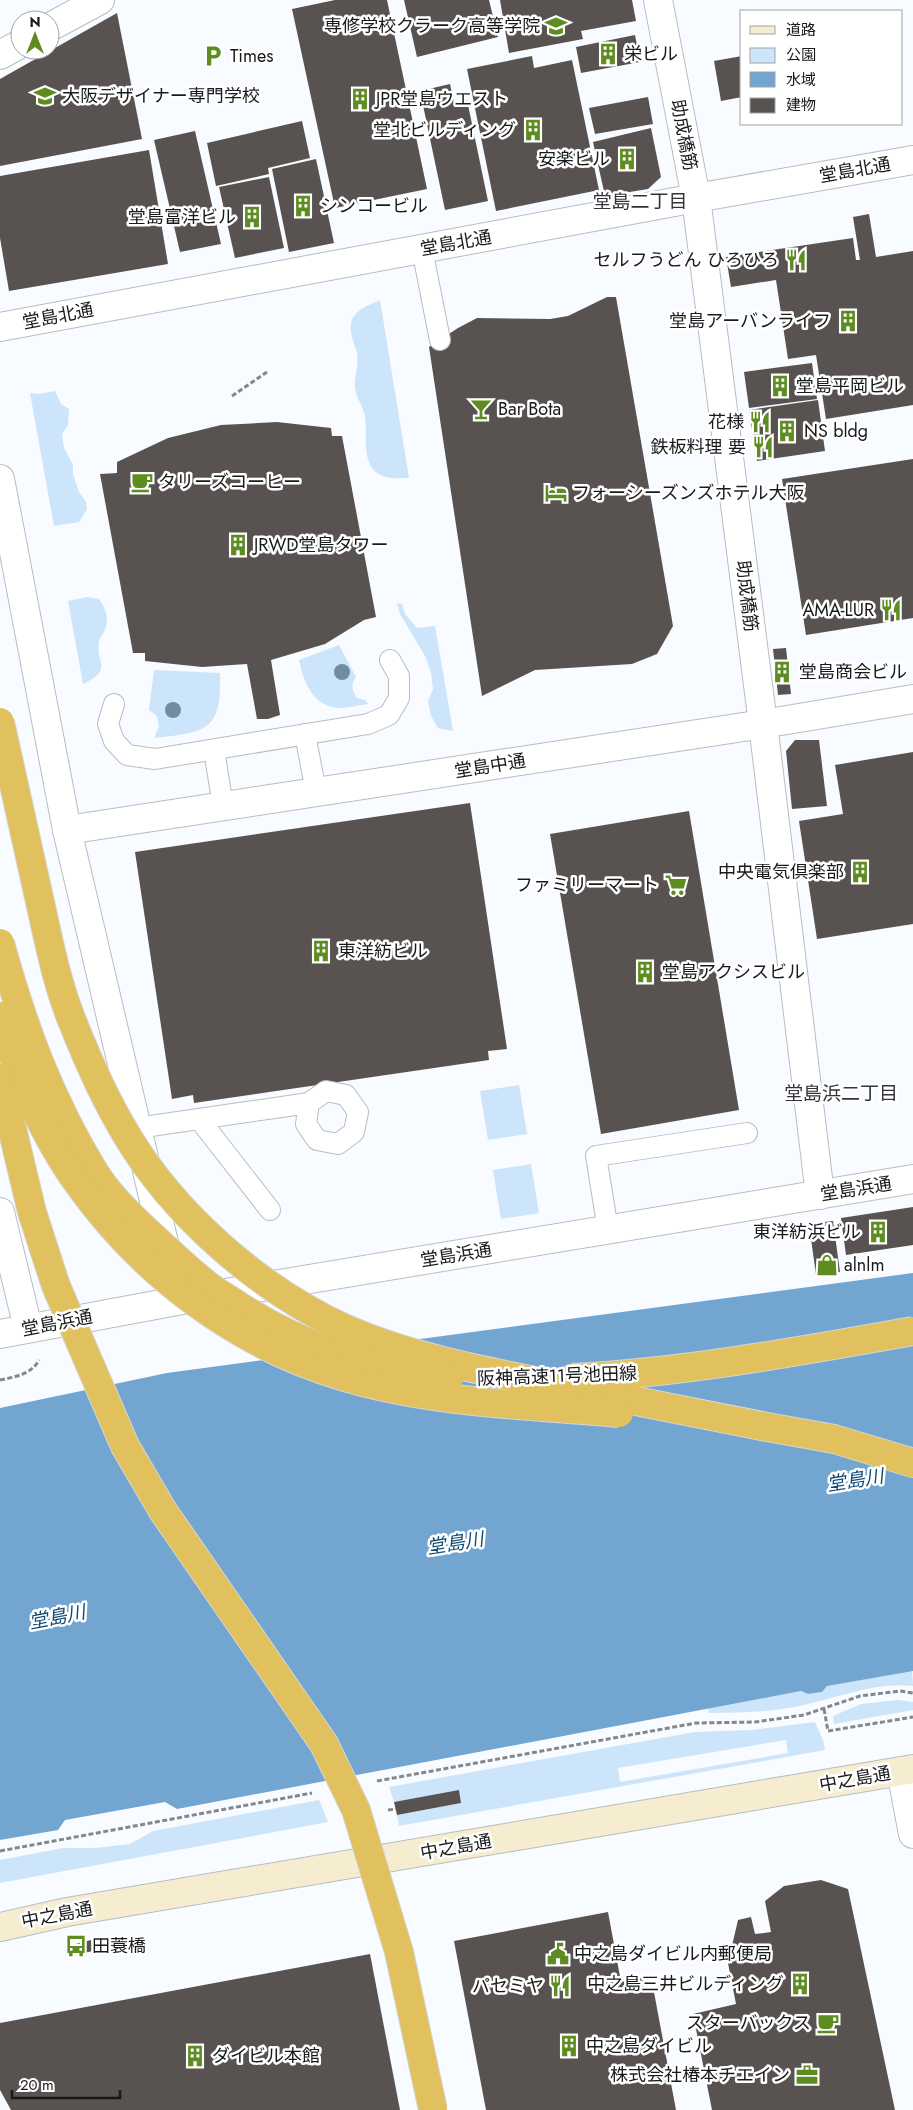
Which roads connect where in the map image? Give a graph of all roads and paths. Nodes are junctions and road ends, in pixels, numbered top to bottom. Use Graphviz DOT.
graph roads {
  1 [pos="100,0"];
  2 [pos="658,0"];
  3 [pos="60,22"];
  4 [pos="913,160"];
  5 [pos="696,198"];
  6 [pos="422,249"];
  7 [pos="0,327"];
  8 [pos="440,340"];
  9 [pos="267,372"];
  10 [pos="232,396"];
  11 [pos="0,479"];
  12 [pos="390,660"];
  13 [pos="913,699"];
  14 [pos="114,704"];
  15 [pos="0,722"];
  16 [pos="763,724"];
  17 [pos="305,734"];
  18 [pos="214,750"];
  19 [pos="316,792"];
  20 [pos="223,806"];
  21 [pos="67,830"];
  22 [pos="0,943"];
  23 [pos="0,1016"];
  24 [pos="0,1078"];
  25 [pos="309,1103"];
  26 [pos="199,1119"];
  27 [pos="137,1128"];
  28 [pos="747,1132"];
  29 [pos="913,1179"];
  30 [pos="820,1194"];
  31 [pos="270,1210"];
  32 [pos="0,1212"];
  33 [pos="608,1230"];
  34 [pos="177,1301"];
  35 [pos="28,1328"];
  36 [pos="913,1331"];
  37 [pos="0,1334"];
  38 [pos="35,1368"];
  39 [pos="0,1380"];
  40 [pos="767,1426"];
  41 [pos="913,1463"];
  42 [pos="913,1693"];
  43 [pos="824,1708"];
  44 [pos="913,1716"];
  45 [pos="907,1770"];
  46 [pos="370,1782"];
  47 [pos="321,1791"];
  48 [pos="913,1834"];
  49 [pos="0,1850"];
  50 [pos="0,1927"];
  51 [pos="433,2110"];
  1 -- 3 [label="street"];
  2 -- 5 [label="street, 助成橋筋"];
  4 -- 5 [label="street, 堂島北通"];
  5 -- 6 [label="street, 堂島北通"];
  5 -- 16 [label="street, 助成橋筋"];
  6 -- 7 [label="street, 堂島北通"];
  6 -- 8 [label="lane"];
  9 -- 10 [label="path"];
  11 -- 21 [label="street"];
  12 -- 17 [label="lane"];
  13 -- 16 [label="street, 堂島中通"];
  14 -- 18 [label="lane"];
  15 -- 40 [label="highway, bridge"];
  16 -- 19 [label="street, 堂島中通"];
  16 -- 30 [label="street, 助成橋筋"];
  17 -- 18 [label="lane"];
  17 -- 19 [label="lane"];
  18 -- 20 [label="lane"];
  19 -- 20 [label="street, 堂島中通"];
  20 -- 21 [label="street, 堂島中通"];
  21 -- 27 [label="street"];
  22 -- 36 [label="highway, 阪神高速11号池田線, bridge"];
  23 -- 40 [label="highway, 阪神高速11号池田線, bridge"];
  24 -- 51 [label="highway, bridge"];
  25 -- 26 [label="lane"];
  26 -- 27 [label="lane"];
  26 -- 31 [label="lane"];
  27 -- 34 [label="street"];
  28 -- 33 [label="lane"];
  29 -- 30 [label="street, 堂島浜通"];
  30 -- 33 [label="street, 堂島浜通"];
  32 -- 35 [label="street"];
  33 -- 34 [label="street, 堂島浜通"];
  34 -- 35 [label="street, 堂島浜通"];
  35 -- 37 [label="street, 堂島浜通"];
  38 -- 39 [label="path"];
  40 -- 41 [label="highway, 阪神高速11号池田線"];
  42 -- 43 [label="path"];
  43 -- 44 [label="path"];
  43 -- 46 [label="path"];
  45 -- 48 [label="street"];
  45 -- 50 [label="street, 中之島通"];
  47 -- 49 [label="path"];
}
